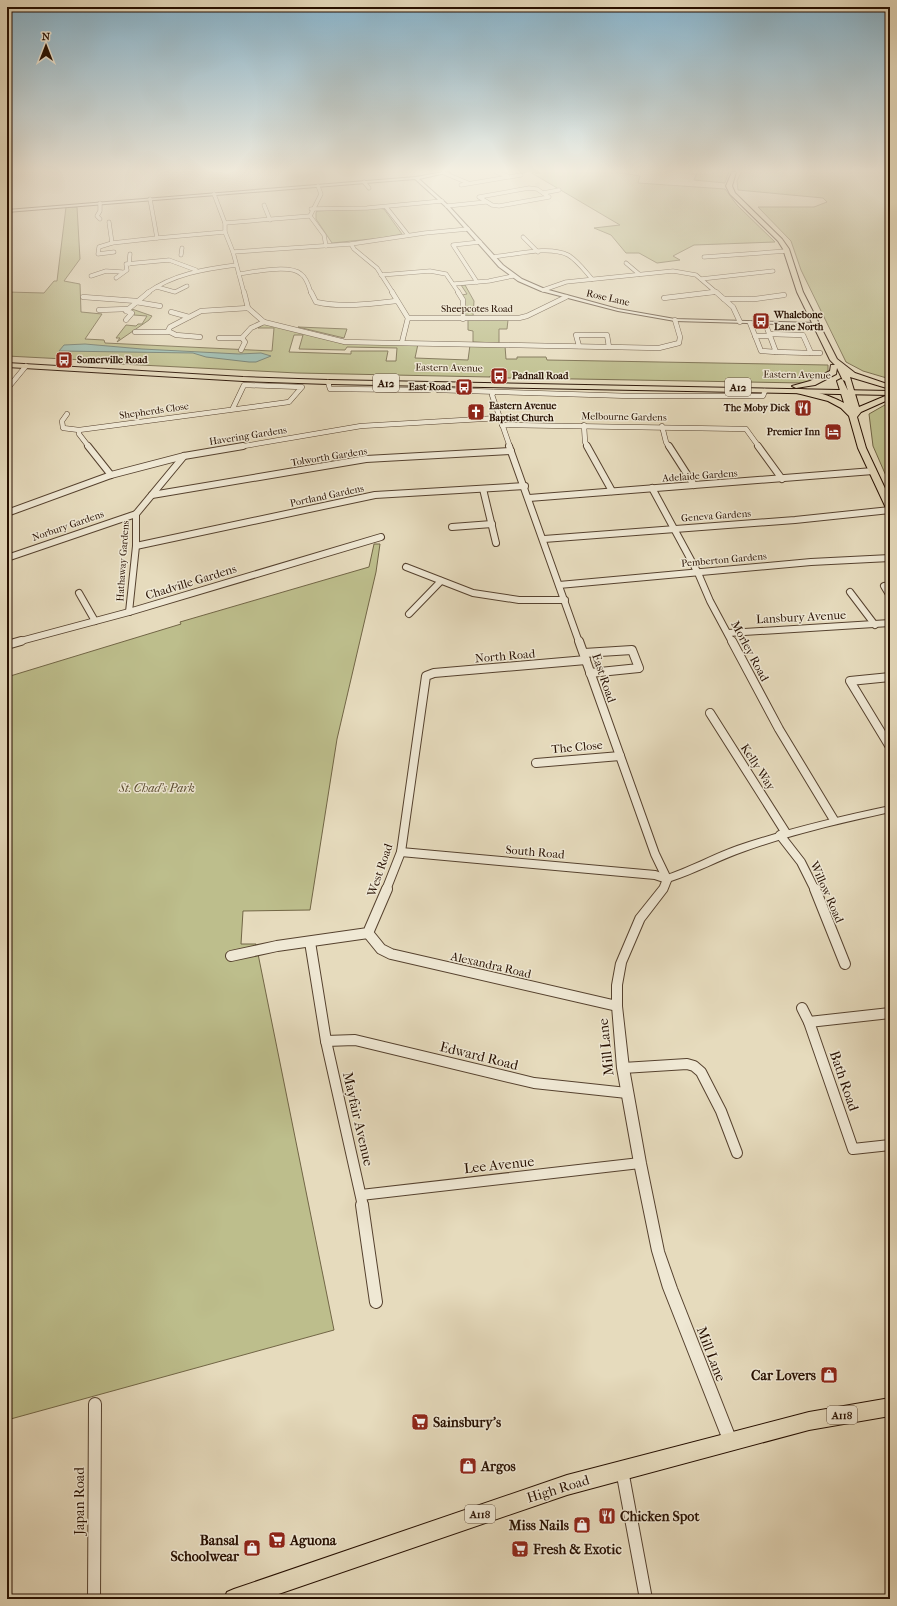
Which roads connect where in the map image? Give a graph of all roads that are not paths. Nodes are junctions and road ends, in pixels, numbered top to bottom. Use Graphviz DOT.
graph roads {
  1 [pos="98,247"];
  2 [pos="231,247"];
  3 [pos="311,247"];
  4 [pos="353,247"];
  5 [pos="454,247"];
  6 [pos="484,247"];
  7 [pos="533,247"];
  8 [pos="784,247"];
  9 [pos="182,248"];
  10 [pos="787,251"];
  11 [pos="114,252"];
  12 [pos="233,252"];
  13 [pos="538,252"];
  14 [pos="130,254"];
  15 [pos="493,257"];
  16 [pos="704,257"];
  17 [pos="175,262"];
  18 [pos="626,263"];
  19 [pos="129,264"];
  20 [pos="236,264"];
  21 [pos="196,270"];
  22 [pos="773,271"];
  23 [pos="122,272"];
  24 [pos="239,274"];
  25 [pos="639,274"];
  26 [pos="381,275"];
  27 [pos="91,276"];
  28 [pos="513,276"];
  29 [pos="116,278"];
  30 [pos="592,279"];
  31 [pos="701,279"];
  32 [pos="477,282"];
  33 [pos="454,284"];
  34 [pos="187,286"];
  35 [pos="157,287"];
  36 [pos="543,290"];
  37 [pos="716,292"];
  38 [pos="784,295"];
  39 [pos="83,297"];
  40 [pos="566,297"];
  41 [pos="664,298"];
  42 [pos="724,299"];
  43 [pos="136,301"];
  44 [pos="396,301"];
  45 [pos="160,306"];
  46 [pos="248,308"];
  47 [pos="99,310"];
  48 [pos="127,310"];
  49 [pos="171,312"];
  50 [pos="189,317"];
  51 [pos="408,318"];
  52 [pos="462,319"];
  53 [pos="126,320"];
  54 [pos="675,320"];
  55 [pos="264,322"];
  56 [pos="740,322"];
  57 [pos="750,323"];
  58 [pos="817,324"];
  59 [pos="767,328"];
  60 [pos="800,328"];
  61 [pos="135,332"];
  62 [pos="169,332"];
  63 [pos="769,335"];
  64 [pos="803,335"];
  65 [pos="755,336"];
  66 [pos="200,337"];
  67 [pos="220,338"];
  68 [pos="242,338"];
  69 [pos="402,342"];
  70 [pos="579,346"];
  71 [pos="610,347"];
  72 [pos="240,350"];
  73 [pos="776,352"];
  74 [pos="811,352"];
  75 [pos="820,353"];
  76 [pos="7,361"];
  77 [pos="7,365"];
  78 [pos="836,365"];
  79 [pos="26,366"];
  80 [pos="634,382"];
  81 [pos="436,387"];
  82 [pos="7,389"];
  83 [pos="794,389"];
  84 [pos="848,390"];
  85 [pos="765,391"];
  86 [pos="890,391"];
  87 [pos="494,392"];
  88 [pos="233,408"];
  89 [pos="853,413"];
  90 [pos="67,414"];
  91 [pos="501,421"];
  92 [pos="584,425"];
  93 [pos="662,426"];
  94 [pos="79,430"];
  95 [pos="511,451"];
  96 [pos="184,456"];
  97 [pos="873,471"];
  98 [pos="111,475"];
  99 [pos="782,479"];
  100 [pos="694,485"];
  101 [pos="525,486"];
  102 [pos="652,488"];
  103 [pos="482,489"];
  104 [pos="612,492"];
  105 [pos="152,495"];
  106 [pos="529,498"];
  107 [pos="890,509"];
  108 [pos="7,513"];
  109 [pos="136,514"];
  110 [pos="492,524"];
  111 [pos="452,527"];
  112 [pos="673,528"];
  113 [pos="381,537"];
  114 [pos="544,539"];
  115 [pos="496,543"];
  116 [pos="136,546"];
  117 [pos="7,558"];
  118 [pos="890,558"];
  119 [pos="406,567"];
  120 [pos="698,572"];
  121 [pos="441,581"];
  122 [pos="559,584"];
  123 [pos="884,586"];
  124 [pos="850,592"];
  125 [pos="79,593"];
  126 [pos="890,596"];
  127 [pos="565,600"];
  128 [pos="129,612"];
  129 [pos="409,614"];
  130 [pos="95,620"];
  131 [pos="890,623"];
  132 [pos="875,624"];
  133 [pos="728,633"];
  134 [pos="7,645"];
  135 [pos="585,657"];
  136 [pos="590,673"];
  137 [pos="426,676"];
  138 [pos="890,677"];
  139 [pos="710,714"];
  140 [pos="890,747"];
  141 [pos="620,756"];
  142 [pos="536,763"];
  143 [pos="890,809"];
  144 [pos="834,820"];
  145 [pos="783,834"];
  146 [pos="401,852"];
  147 [pos="668,880"];
  148 [pos="368,934"];
  149 [pos="310,942"];
  150 [pos="231,956"];
  151 [pos="845,964"];
  152 [pos="617,1006"];
  153 [pos="802,1008"];
  154 [pos="890,1013"];
  155 [pos="809,1022"];
  156 [pos="326,1041"];
  157 [pos="623,1068"];
  158 [pos="627,1093"];
  159 [pos="890,1145"];
  160 [pos="737,1153"];
  161 [pos="640,1163"];
  162 [pos="360,1195"];
  163 [pos="376,1302"];
  164 [pos="95,1404"];
  165 [pos="890,1407"];
  166 [pos="731,1443"];
  167 [pos="622,1470"];
  168 [pos="94,1599"];
  169 [pos="234,1599"];
  170 [pos="646,1599"];
  1 -- 11 [label="street"];
  2 -- 12 [label="street"];
  3 -- 12 [label="street"];
  4 -- 26 [label="street"];
  5 -- 32 [label="street"];
  6 -- 15 [label="street, Rose Lane"];
  7 -- 13 [label="street"];
  8 -- 10 [label="main road"];
  9 -- 17 [label="street"];
  10 -- 16 [label="street"];
  10 -- 58 [label="main road"];
  12 -- 20 [label="street"];
  13 -- 15 [label="street"];
  13 -- 30 [label="street"];
  14 -- 19 [label="street"];
  15 -- 28 [label="street, Rose Lane"];
  17 -- 19 [label="street"];
  17 -- 21 [label="street"];
  18 -- 25 [label="street"];
  19 -- 23 [label="street"];
  20 -- 21 [label="street"];
  20 -- 24 [label="street"];
  21 -- 35 [label="street"];
  22 -- 31 [label="street"];
  23 -- 27 [label="street"];
  23 -- 29 [label="street"];
  24 -- 44 [label="street"];
  24 -- 46 [label="street"];
  25 -- 30 [label="street"];
  25 -- 31 [label="street"];
  26 -- 33 [label="street"];
  26 -- 44 [label="street"];
  28 -- 32 [label="street"];
  28 -- 36 [label="street, Rose Lane"];
  30 -- 36 [label="street"];
  31 -- 37 [label="street"];
  32 -- 33 [label="street"];
  33 -- 52 [label="street"];
  34 -- 35 [label="street"];
  35 -- 43 [label="street"];
  36 -- 40 [label="street, Rose Lane"];
  37 -- 41 [label="street"];
  37 -- 42 [label="street"];
  38 -- 42 [label="street"];
  39 -- 43 [label="street"];
  40 -- 52 [label="street, Sheepcotes Road"];
  40 -- 54 [label="street, Rose Lane"];
  42 -- 56 [label="street"];
  43 -- 45 [label="street"];
  43 -- 48 [label="street"];
  44 -- 51 [label="street"];
  46 -- 50 [label="street"];
  46 -- 55 [label="street"];
  47 -- 48 [label="street"];
  48 -- 53 [label="street"];
  49 -- 50 [label="street"];
  50 -- 62 [label="street"];
  51 -- 52 [label="street, Sheepcotes Road"];
  51 -- 69 [label="street"];
  54 -- 56 [label="street, Rose Lane"];
  54 -- 71 [label="street"];
  55 -- 68 [label="street"];
  55 -- 69 [label="street"];
  56 -- 57 [label="street, Rose Lane"];
  57 -- 58 [label="street, Rose Lane"];
  57 -- 65 [label="street"];
  58 -- 78 [label="main road"];
  59 -- 63 [label="street"];
  60 -- 64 [label="street"];
  61 -- 62 [label="street"];
  62 -- 66 [label="street"];
  63 -- 64 [label="street"];
  63 -- 65 [label="street"];
  63 -- 73 [label="street"];
  64 -- 74 [label="street"];
  65 -- 73 [label="street"];
  67 -- 68 [label="street"];
  68 -- 72 [label="street"];
  69 -- 70 [label="street"];
  70 -- 71 [label="street"];
  70 -- 71 [label="street"];
  73 -- 74 [label="street"];
  74 -- 75 [label="street"];
  76 -- 80 [label="highway, Eastern Avenue / A12"];
  77 -- 79 [label="highway, Eastern Avenue / A12"];
  78 -- 83 [label="main road"];
  78 -- 84 [label="main road"];
  78 -- 86 [label="main road"];
  79 -- 81 [label="highway, Eastern Avenue / A12"];
  79 -- 82 [label="street"];
  80 -- 83 [label="highway, Eastern Avenue / A12"];
  80 -- 84 [label="highway, A12"];
  81 -- 85 [label="highway, Eastern Avenue / A12"];
  81 -- 87 [label="street"];
  83 -- 84 [label="highway, Eastern Avenue / A12"];
  83 -- 84 [label="highway, Eastern Avenue / A12"];
  83 -- 85 [label="highway, Eastern Avenue / A12"];
  83 -- 89 [label="main road"];
  84 -- 86 [label="highway, A12"];
  84 -- 86 [label="highway, A12"];
  84 -- 89 [label="main road"];
  85 -- 87 [label="street, Eastern Avenue"];
  86 -- 89 [label="main road"];
  87 -- 91 [label="street, East Road"];
  88 -- 88 [label="street, Shepherds Close"];
  88 -- 94 [label="street, Shepherds Close"];
  89 -- 97 [label="main road"];
  90 -- 94 [label="street, Shepherds Close"];
  91 -- 92 [label="street, Melbourne Gardens"];
  91 -- 95 [label="street, East Road"];
  91 -- 96 [label="street, Havering Gardens"];
  92 -- 93 [label="street, Melbourne Gardens"];
  92 -- 104 [label="street"];
  93 -- 99 [label="street, Melbourne Gardens"];
  93 -- 100 [label="street"];
  94 -- 98 [label="street"];
  95 -- 101 [label="street, East Road"];
  95 -- 105 [label="street, Tolworth Gardens"];
  96 -- 98 [label="street, Havering Gardens"];
  96 -- 105 [label="street, Hathaway Gardens"];
  97 -- 99 [label="street, Adelaide Gardens"];
  97 -- 107 [label="main road"];
  98 -- 108 [label="street, Havering Gardens"];
  99 -- 100 [label="street, Adelaide Gardens"];
  100 -- 102 [label="street, Adelaide Gardens"];
  101 -- 103 [label="street, Portland Gardens"];
  101 -- 106 [label="street, East Road"];
  102 -- 104 [label="street, Adelaide Gardens"];
  102 -- 112 [label="street, Morley Road"];
  103 -- 110 [label="street"];
  103 -- 116 [label="street, Portland Gardens"];
  104 -- 106 [label="street, Adelaide Gardens"];
  105 -- 109 [label="street, Hathaway Gardens"];
  106 -- 114 [label="street, East Road"];
  107 -- 112 [label="street, Geneva Gardens"];
  109 -- 116 [label="street, Hathaway Gardens"];
  109 -- 117 [label="street, Norbury Gardens"];
  110 -- 111 [label="street"];
  110 -- 115 [label="street"];
  112 -- 114 [label="street, Geneva Gardens"];
  112 -- 120 [label="street, Morley Road"];
  113 -- 128 [label="street, Chadville Gardens"];
  114 -- 122 [label="street, East Road"];
  116 -- 128 [label="street, Hathaway Gardens"];
  118 -- 120 [label="street, Pemberton Gardens"];
  119 -- 121 [label="street"];
  120 -- 122 [label="street, Pemberton Gardens"];
  120 -- 133 [label="street, Morley Road"];
  121 -- 127 [label="street"];
  121 -- 129 [label="street"];
  122 -- 127 [label="street, East Road"];
  123 -- 126 [label="street"];
  124 -- 132 [label="street, Lansbury Avenue"];
  125 -- 130 [label="street"];
  127 -- 135 [label="street, East Road"];
  128 -- 130 [label="street, Chadville Gardens"];
  130 -- 134 [label="street, Chadville Gardens"];
  131 -- 132 [label="street, Lansbury Avenue"];
  132 -- 133 [label="street, Lansbury Avenue"];
  133 -- 144 [label="street, Morley Road"];
  135 -- 136 [label="street, East Road"];
  135 -- 136 [label="street, North Road"];
  135 -- 137 [label="street, North Road"];
  136 -- 141 [label="street, East Road"];
  137 -- 146 [label="street, West Road"];
  138 -- 140 [label="street"];
  139 -- 145 [label="street, Kelly Way"];
  141 -- 142 [label="street, The Close"];
  141 -- 147 [label="street, East Road"];
  143 -- 144 [label="street"];
  144 -- 145 [label="street"];
  145 -- 147 [label="street"];
  145 -- 151 [label="street, Willow Road"];
  146 -- 147 [label="street, South Road"];
  146 -- 148 [label="street, West Road"];
  147 -- 152 [label="street, Mill Lane"];
  148 -- 149 [label="street"];
  148 -- 152 [label="street, Alexandra Road"];
  149 -- 150 [label="street"];
  149 -- 156 [label="street, Mayfair Avenue"];
  152 -- 157 [label="street, Mill Lane"];
  153 -- 155 [label="street, Bath Road"];
  154 -- 155 [label="street"];
  155 -- 159 [label="street, Bath Road"];
  156 -- 158 [label="street, Edward Road"];
  156 -- 162 [label="street, Mayfair Avenue"];
  157 -- 158 [label="street, Mill Lane"];
  157 -- 160 [label="street"];
  158 -- 161 [label="street, Mill Lane"];
  161 -- 162 [label="street, Lee Avenue"];
  161 -- 166 [label="street, Mill Lane"];
  162 -- 163 [label="street, Mayfair Avenue"];
  164 -- 168 [label="street, Japan Road"];
  165 -- 166 [label="main road, High Road / A118"];
  166 -- 167 [label="main road, High Road / A118"];
  167 -- 169 [label="main road, High Road / A118"];
  167 -- 170 [label="street"];
}
